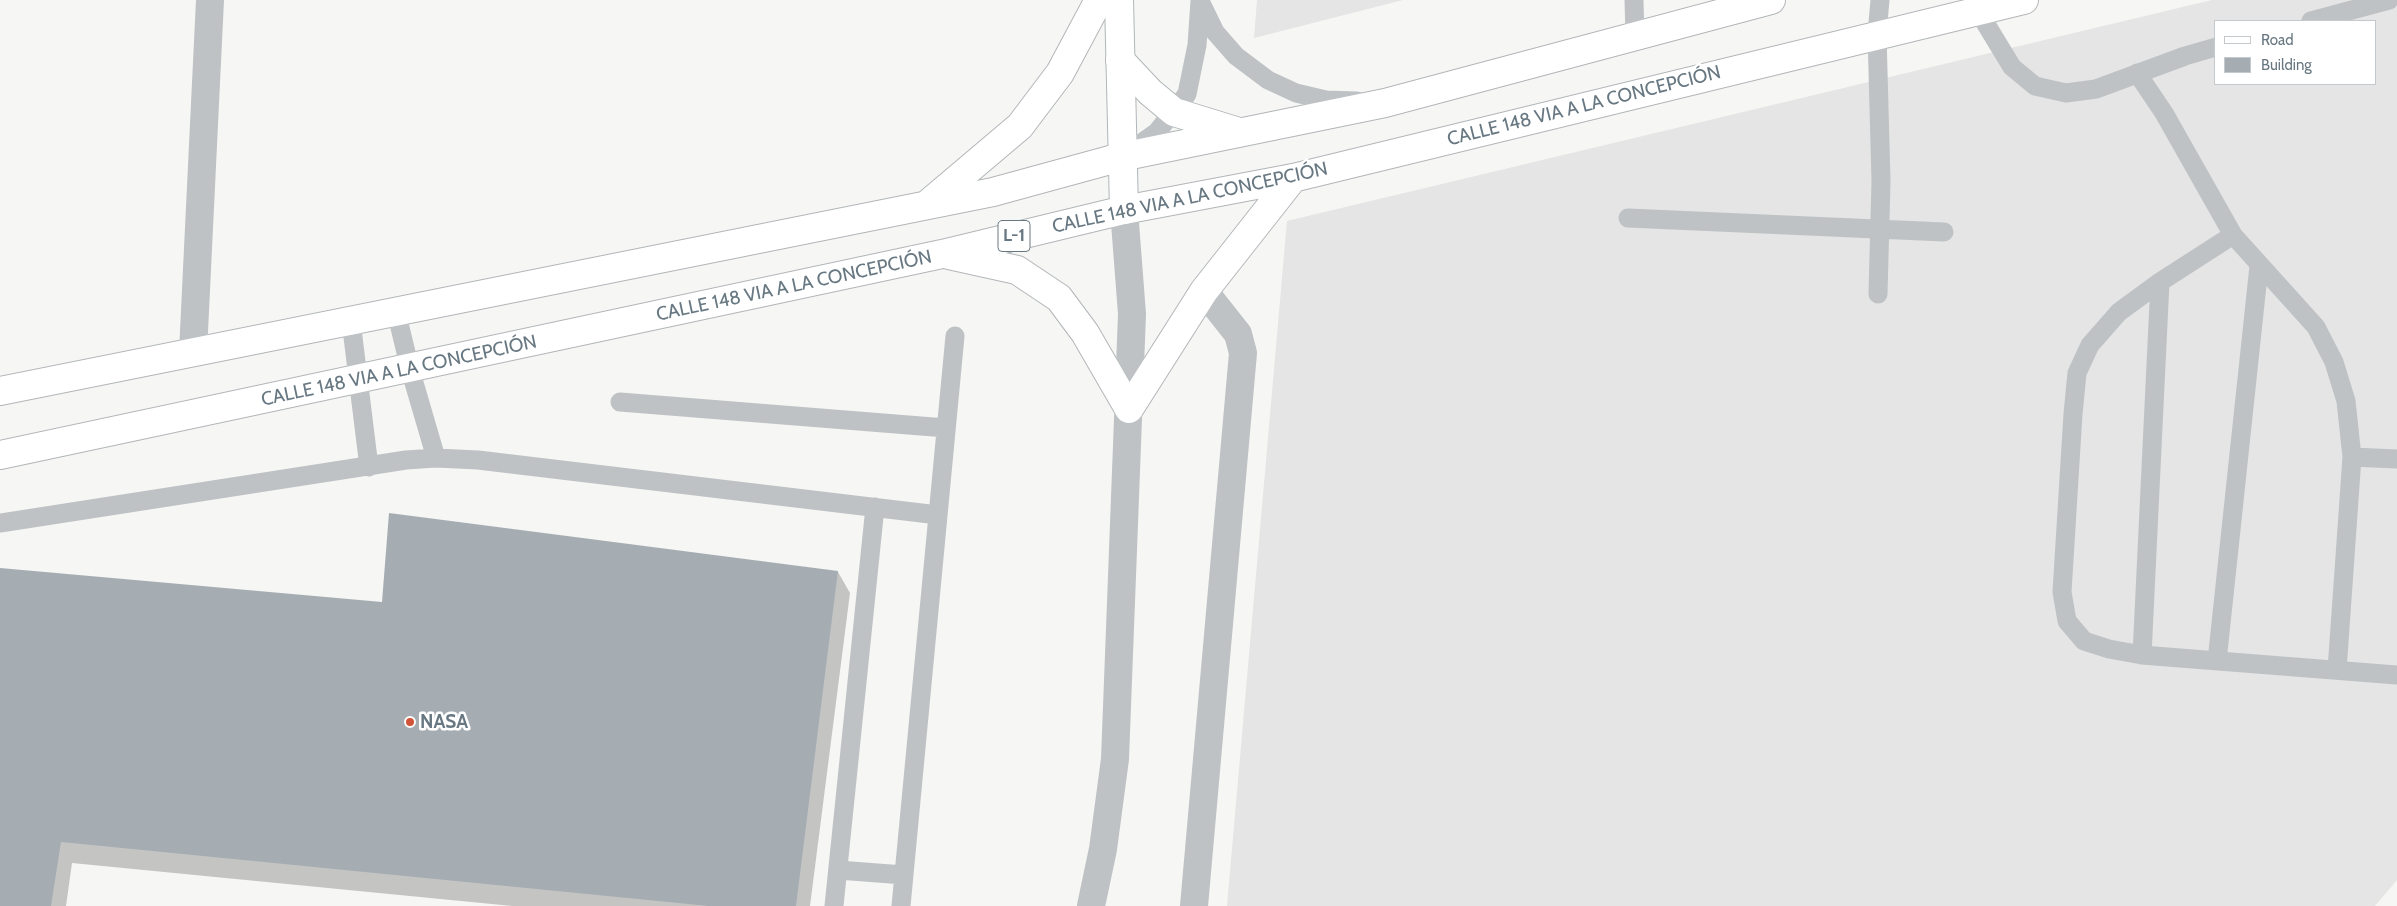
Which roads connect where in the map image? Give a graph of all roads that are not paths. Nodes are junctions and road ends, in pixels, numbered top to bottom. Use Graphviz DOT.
graph roads {
  1 [pos="210,0"];
  2 [pos="1099,0"];
  3 [pos="1119,0"];
  4 [pos="1200,0"];
  5 [pos="1634,0"];
  6 [pos="1771,0"];
  7 [pos="1880,0"];
  8 [pos="2024,0"];
  9 [pos="2388,0"];
  10 [pos="1977,6"];
  11 [pos="2314,20"];
  12 [pos="1877,34"];
  13 [pos="1635,36"];
  14 [pos="2214,48"];
  15 [pos="1120,60"];
  16 [pos="2137,73"];
  17 [pos="1385,103"];
  18 [pos="1174,112"];
  19 [pos="1240,133"];
  20 [pos="1122,157"];
  21 [pos="1292,178"];
  22 [pos="926,206"];
  23 [pos="1124,210"];
  24 [pos="1628,218"];
  25 [pos="1880,229"];
  26 [pos="1944,232"];
  27 [pos="2233,235"];
  28 [pos="942,254"];
  29 [pos="2259,266"];
  30 [pos="2160,282"];
  31 [pos="1204,291"];
  32 [pos="1878,294"];
  33 [pos="396,311"];
  34 [pos="351,321"];
  35 [pos="955,336"];
  36 [pos="194,352"];
  37 [pos="410,369"];
  38 [pos="360,380"];
  39 [pos="0,391"];
  40 [pos="620,402"];
  41 [pos="1129,409"];
  42 [pos="946,428"];
  43 [pos="0,455"];
  44 [pos="2352,457"];
  45 [pos="436,458"];
  46 [pos="2397,459"];
  47 [pos="369,467"];
  48 [pos="875,507"];
  49 [pos="938,515"];
  50 [pos="0,523"];
  51 [pos="2142,655"];
  52 [pos="2217,661"];
  53 [pos="2337,670"];
  54 [pos="2397,675"];
  55 [pos="838,870"];
  56 [pos="904,875"];
  57 [pos="834,906"];
  58 [pos="901,906"];
  59 [pos="1091,906"];
  60 [pos="1194,906"];
  1 -- 36 [label="street"];
  2 -- 22 [label="main road"];
  3 -- 15 [label="main road"];
  4 -- 17 [label="lane"];
  4 -- 18 [label="lane"];
  5 -- 13 [label="lane"];
  6 -- 13 [label="main road"];
  7 -- 12 [label="lane"];
  8 -- 10 [label="main road, CALLE 148 VIA A LA CONCEPCIÓN / L-1"];
  9 -- 11 [label="lane"];
  10 -- 12 [label="main road, CALLE 148 VIA A LA CONCEPCIÓN / L-1"];
  10 -- 16 [label="lane"];
  12 -- 21 [label="main road, CALLE 148 VIA A LA CONCEPCIÓN / L-1"];
  12 -- 25 [label="lane"];
  13 -- 17 [label="main road"];
  14 -- 16 [label="lane"];
  15 -- 18 [label="main road"];
  15 -- 20 [label="main road"];
  16 -- 27 [label="lane"];
  17 -- 19 [label="main road"];
  18 -- 19 [label="main road"];
  18 -- 20 [label="lane"];
  19 -- 20 [label="main road"];
  20 -- 22 [label="main road"];
  20 -- 23 [label="main road"];
  21 -- 23 [label="main road, CALLE 148 VIA A LA CONCEPCIÓN / L-1"];
  21 -- 31 [label="main road"];
  22 -- 33 [label="main road"];
  23 -- 28 [label="main road, CALLE 148 VIA A LA CONCEPCIÓN / L-1"];
  23 -- 41 [label="street"];
  24 -- 25 [label="lane"];
  25 -- 26 [label="lane"];
  25 -- 32 [label="lane"];
  27 -- 29 [label="lane"];
  27 -- 30 [label="lane"];
  28 -- 37 [label="main road, CALLE 148 VIA A LA CONCEPCIÓN / L-1"];
  28 -- 41 [label="main road"];
  29 -- 44 [label="lane"];
  29 -- 52 [label="lane"];
  30 -- 51 [label="lane"];
  30 -- 51 [label="lane"];
  31 -- 41 [label="main road"];
  31 -- 60 [label="street"];
  33 -- 34 [label="main road"];
  33 -- 37 [label="lane"];
  34 -- 36 [label="main road"];
  34 -- 38 [label="lane"];
  35 -- 42 [label="lane"];
  36 -- 39 [label="main road"];
  37 -- 38 [label="main road, CALLE 148 VIA A LA CONCEPCIÓN / L-1"];
  37 -- 45 [label="lane"];
  38 -- 43 [label="main road, CALLE 148 VIA A LA CONCEPCIÓN / L-1"];
  38 -- 47 [label="lane"];
  40 -- 42 [label="lane"];
  41 -- 59 [label="street"];
  42 -- 49 [label="lane"];
  44 -- 46 [label="lane"];
  44 -- 53 [label="lane"];
  45 -- 47 [label="lane"];
  45 -- 48 [label="lane"];
  47 -- 50 [label="lane"];
  48 -- 49 [label="lane"];
  48 -- 55 [label="lane"];
  49 -- 56 [label="lane"];
  51 -- 52 [label="lane"];
  52 -- 53 [label="lane"];
  53 -- 54 [label="lane"];
  55 -- 56 [label="lane"];
  55 -- 57 [label="lane"];
  56 -- 58 [label="lane"];
}
